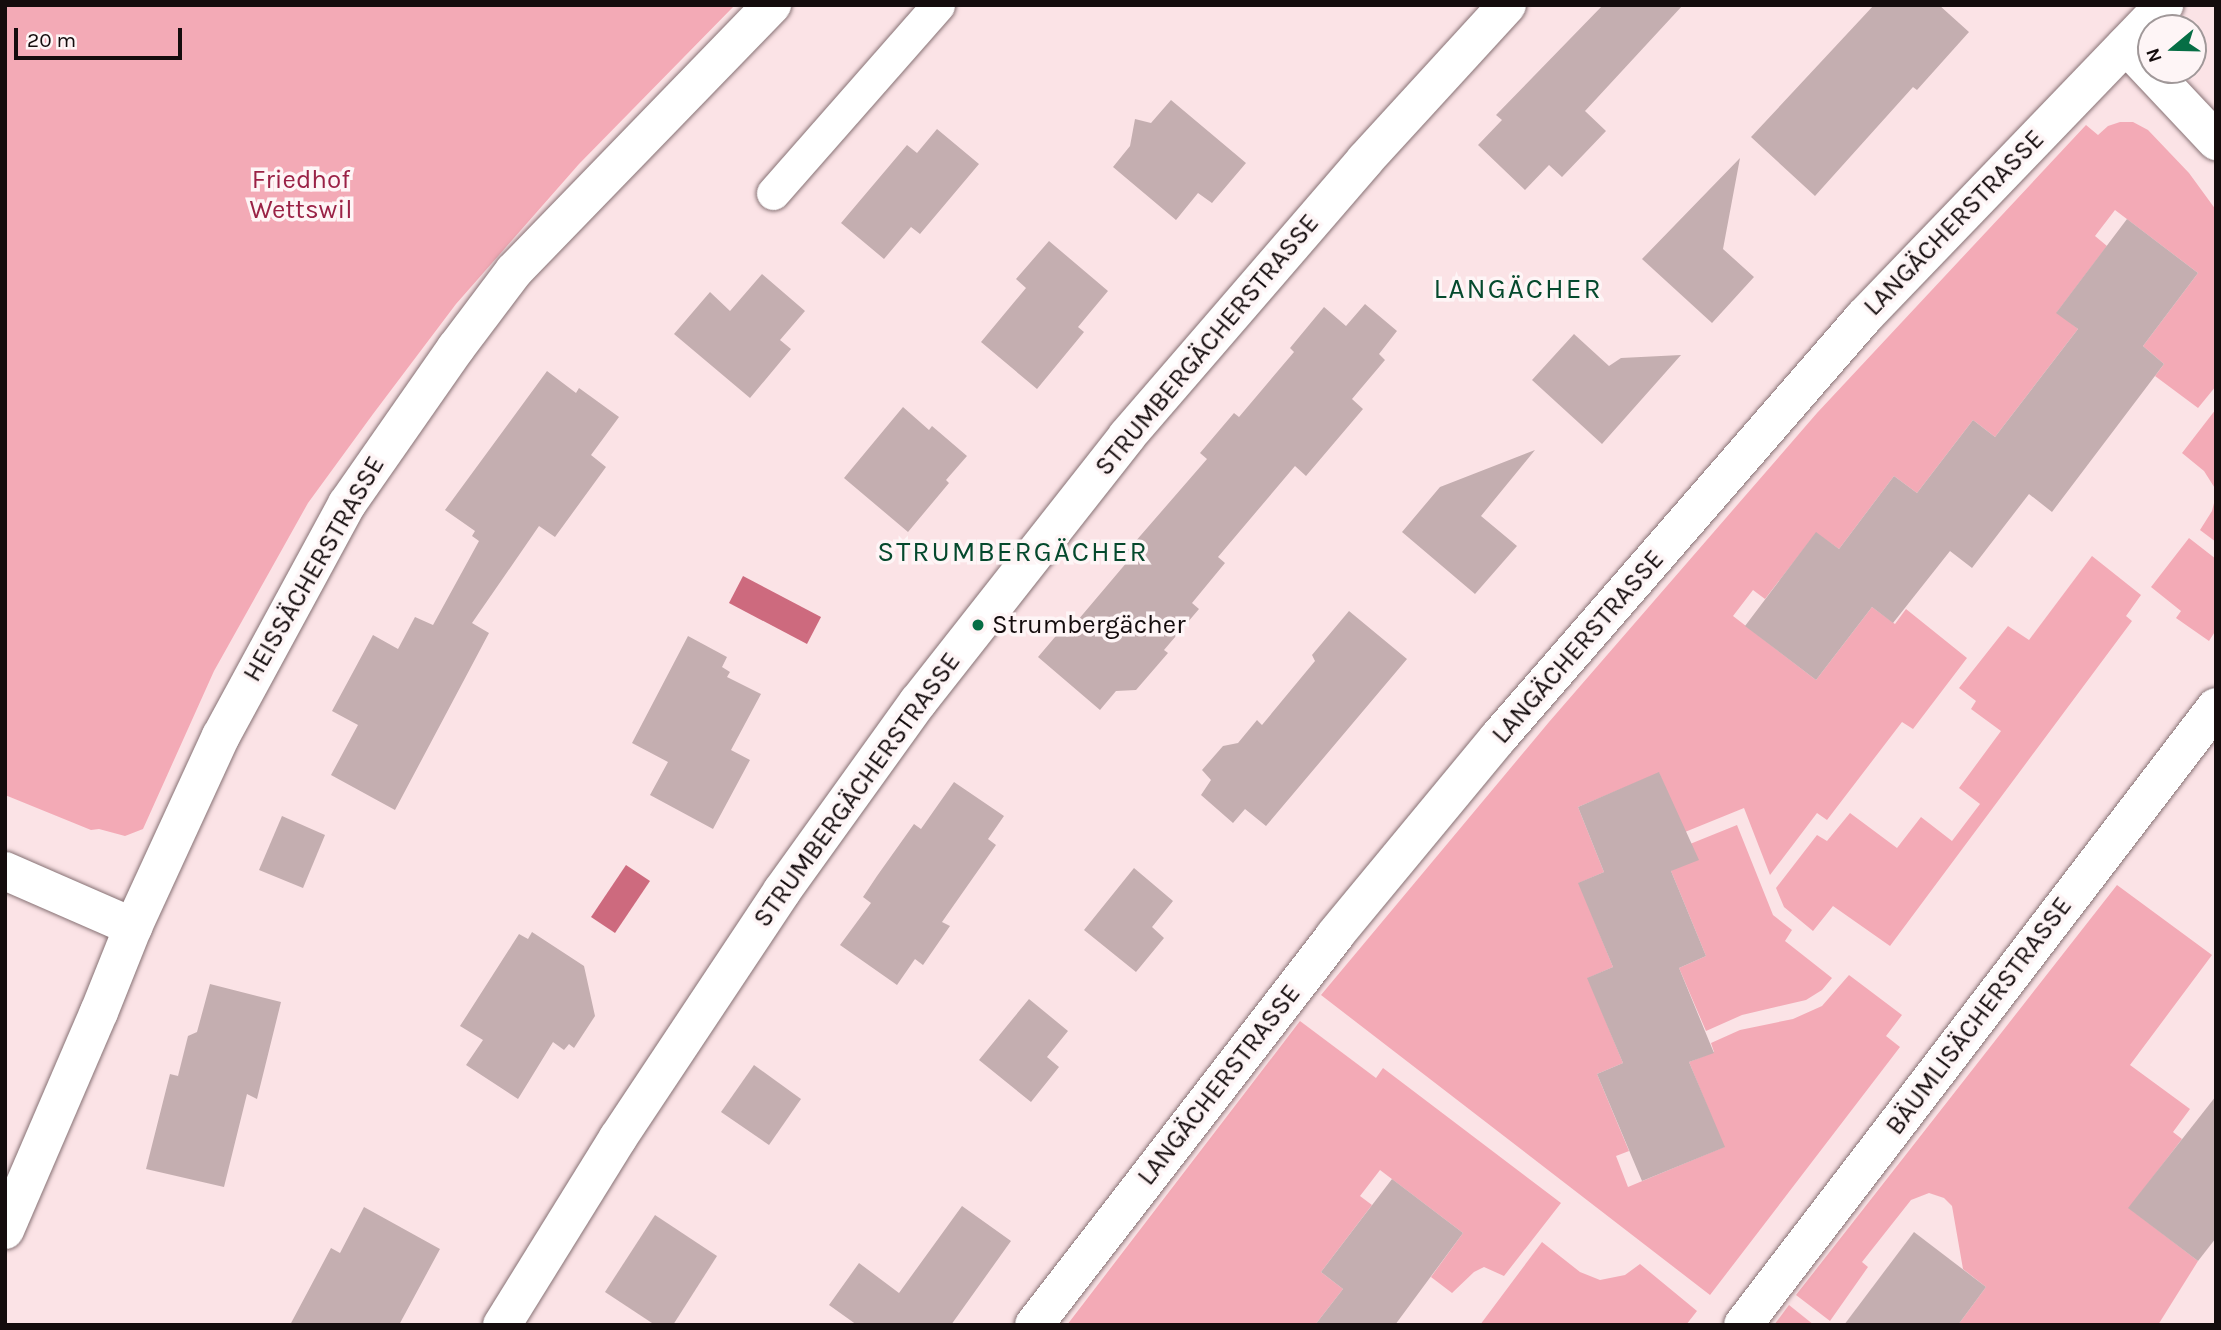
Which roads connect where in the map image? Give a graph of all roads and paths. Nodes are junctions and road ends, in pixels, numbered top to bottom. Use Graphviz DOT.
graph roads {
  1 [pos="772,5"];
  2 [pos="938,5"];
  3 [pos="1507,5"];
  4 [pos="2164,5"];
  5 [pos="2126,45"];
  6 [pos="2216,141"];
  7 [pos="773,193"];
  8 [pos="2216,707"];
  9 [pos="5,870"];
  10 [pos="133,927"];
  11 [pos="5,1230"];
  12 [pos="502,1325"];
  13 [pos="1034,1325"];
  14 [pos="1743,1325"];
  1 -- 10 [label="street, HEISSÄCHERSTRASSE"];
  2 -- 7 [label="lane"];
  3 -- 12 [label="street, STRUMBERGÄCHERSTRASSE"];
  4 -- 5 [label="street, LANGÄCHERSTRASSE"];
  5 -- 6 [label="street"];
  5 -- 13 [label="street, LANGÄCHERSTRASSE"];
  8 -- 14 [label="street, BÄUMLISÄCHERSTRASSE"];
  9 -- 10 [label="street"];
  10 -- 11 [label="street, HEISSÄCHERSTRASSE"];
}
